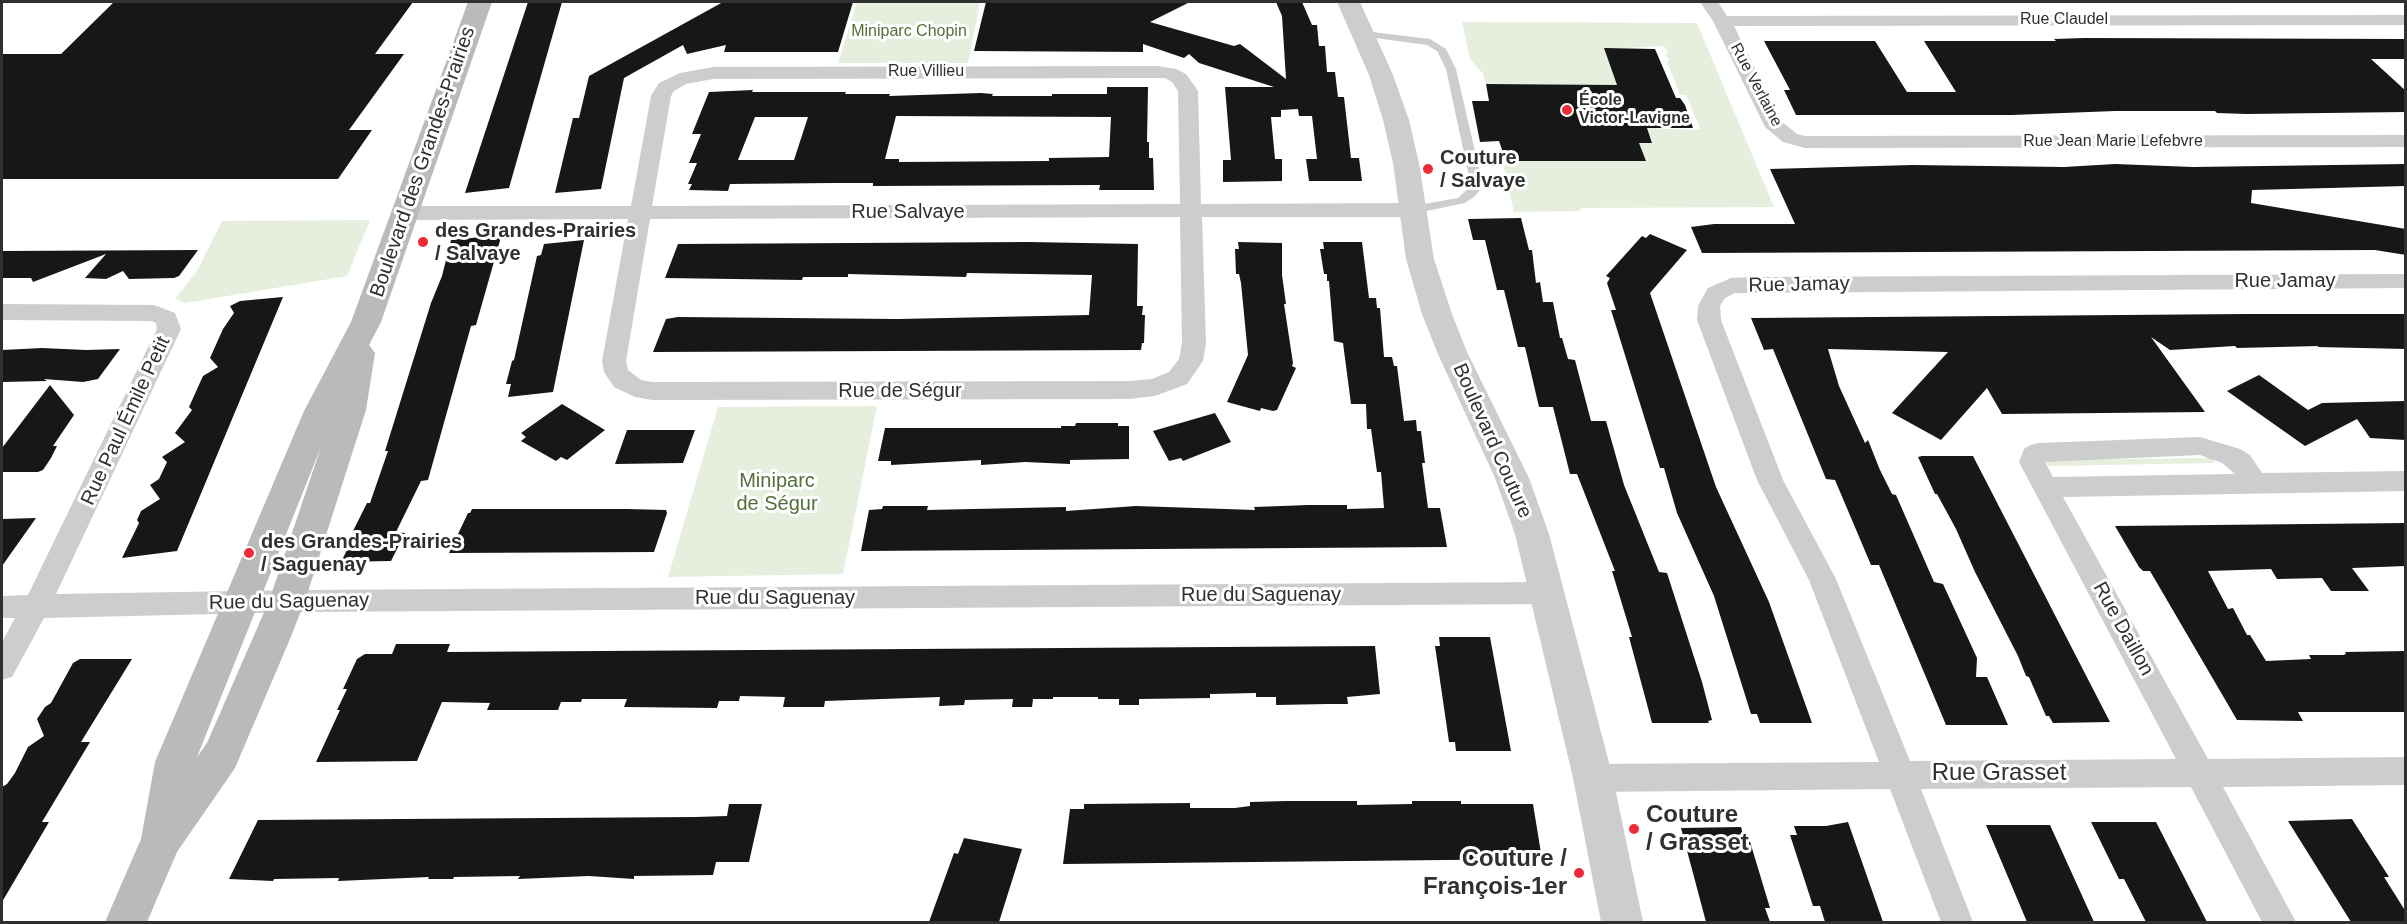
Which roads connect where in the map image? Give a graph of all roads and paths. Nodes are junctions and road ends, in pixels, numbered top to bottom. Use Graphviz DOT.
graph roads {
  1 [pos="480,2"];
  2 [pos="1349,2"];
  3 [pos="1709,2"];
  4 [pos="2406,20"];
  5 [pos="1722,21"];
  6 [pos="1364,34"];
  7 [pos="2406,141"];
  8 [pos="1821,144"];
  9 [pos="1412,210"];
  10 [pos="1192,212"];
  11 [pos="405,213"];
  12 [pos="640,213"];
  13 [pos="2406,281"];
  14 [pos="2,312"];
  15 [pos="366,322"];
  16 [pos="2406,481"];
  17 [pos="2255,483"];
  18 [pos="2045,487"];
  19 [pos="1549,593"];
  20 [pos="288,601"];
  21 [pos="242,602"];
  22 [pos="2,607"];
  23 [pos="36,607"];
  24 [pos="2,668"];
  25 [pos="2200,771"];
  26 [pos="2406,771"];
  27 [pos="1900,774"];
  28 [pos="1593,778"];
  29 [pos="162,839"];
  30 [pos="126,922"];
  31 [pos="1622,922"];
  32 [pos="1957,922"];
  33 [pos="2280,922"];
  1 -- 11 [label="main road, Boulevard des Grandes-Prairies"];
  2 -- 6 [label="street, Boulevard Couture"];
  3 -- 5 [label="street, Rue Verlaine"];
  4 -- 5 [label="street, Rue Claudel"];
  5 -- 8 [label="street, Rue Verlaine"];
  6 -- 9 [label="street, Boulevard Couture"];
  6 -- 9 [label="lane"];
  7 -- 8 [label="street, Rue Jean Marie Lefebvre"];
  9 -- 10 [label="street, Rue Salvaye"];
  9 -- 19 [label="street, Boulevard Couture"];
  10 -- 12 [label="street, Rue Salvaye"];
  10 -- 12 [label="street, Rue Villieu"];
  10 -- 12 [label="street, Rue de Ségur"];
  11 -- 12 [label="street, Rue Salvaye"];
  11 -- 15 [label="main road, Boulevard des Grandes-Prairies"];
  13 -- 27 [label="street, Rue Jamay"];
  14 -- 23 [label="street, Rue Paul Émile Petit"];
  15 -- 20 [label="main road, Boulevard des Grandes-Prairies"];
  15 -- 21 [label="main road, Boulevard des Grandes-Prairies"];
  16 -- 17 [label="street"];
  17 -- 18 [label="street"];
  17 -- 18 [label="street, Rue Daillon"];
  18 -- 25 [label="street, Rue Daillon"];
  19 -- 20 [label="street, Rue du Saguenay"];
  19 -- 28 [label="street, Boulevard Couture"];
  20 -- 21 [label="street, Rue du Saguenay"];
  20 -- 29 [label="main road, Boulevard des Grandes-Prairies"];
  21 -- 23 [label="street, Rue du Saguenay"];
  21 -- 29 [label="main road, Boulevard des Grandes-Prairies"];
  22 -- 23 [label="street, Rue du Saguenay"];
  23 -- 24 [label="street"];
  25 -- 26 [label="street, Rue Grasset"];
  25 -- 27 [label="street, Rue Grasset"];
  25 -- 33 [label="street, Rue Daillon"];
  27 -- 28 [label="street, Rue Grasset"];
  27 -- 32 [label="street"];
  28 -- 31 [label="street, Boulevard Couture"];
  29 -- 30 [label="main road, Boulevard des Grandes-Prairies"];
}
